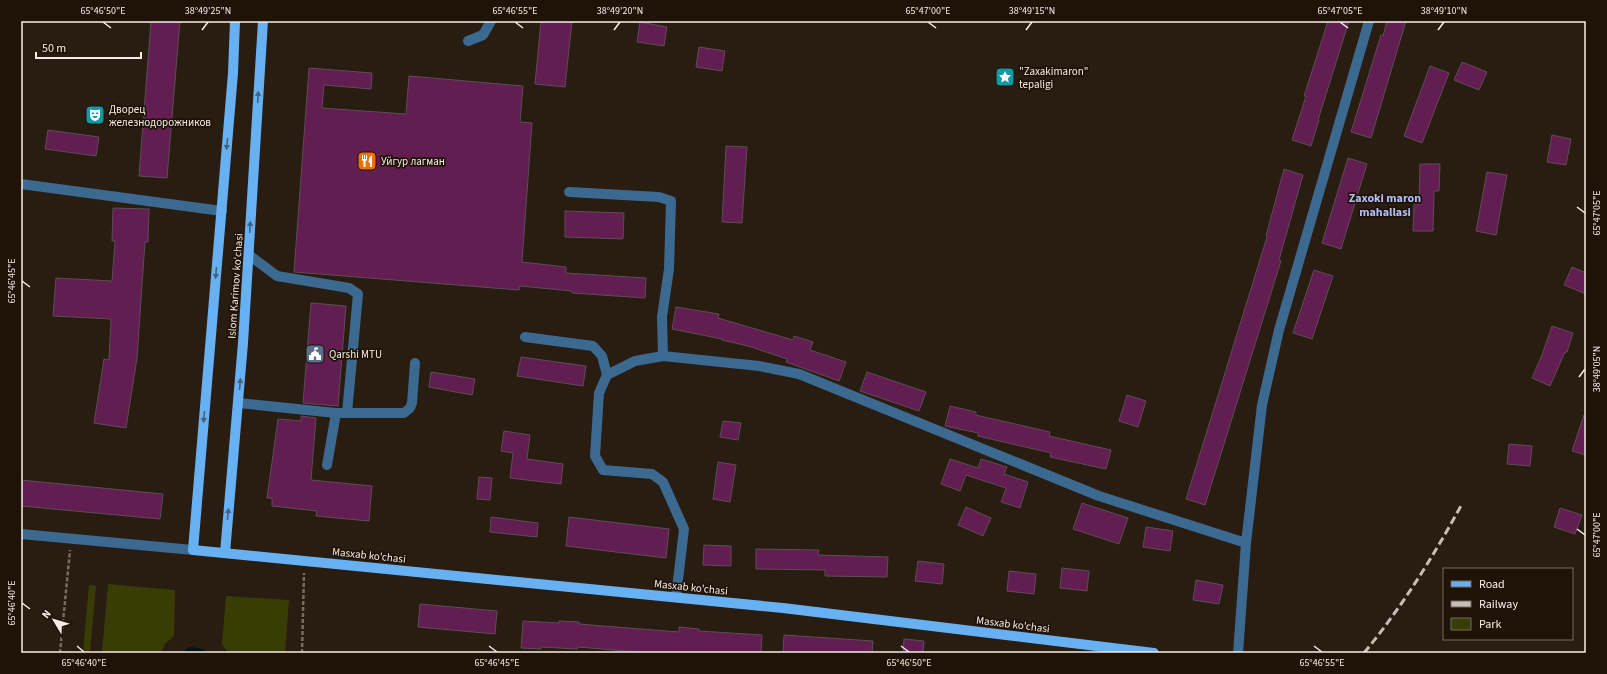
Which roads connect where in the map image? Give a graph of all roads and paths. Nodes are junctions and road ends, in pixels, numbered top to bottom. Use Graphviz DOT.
graph roads {
  1 [pos="235,21"];
  2 [pos="263,21"];
  3 [pos="491,21"];
  4 [pos="1370,21"];
  5 [pos="468,41"];
  6 [pos="21,184"];
  7 [pos="569,192"];
  8 [pos="222,210"];
  9 [pos="249,255"];
  10 [pos="525,337"];
  11 [pos="663,356"];
  12 [pos="415,363"];
  13 [pos="607,375"];
  14 [pos="238,403"];
  15 [pos="336,413"];
  16 [pos="347,413"];
  17 [pos="327,465"];
  18 [pos="21,534"];
  19 [pos="71,539"];
  20 [pos="1246,543"];
  21 [pos="193,550"];
  22 [pos="225,553"];
  23 [pos="305,560"];
  24 [pos="676,597"];
  25 [pos="60,653"];
  26 [pos="302,653"];
  27 [pos="1154,653"];
  28 [pos="1238,653"];
  1 -- 8 [label="main road, Islom Karimov ko‘chasi, one-way"];
  9 -- 2 [label="main road, Islom Karimov ko‘chasi, one-way"];
  3 -- 5 [label="street"];
  4 -- 20 [label="street"];
  6 -- 8 [label="street"];
  7 -- 11 [label="street"];
  8 -- 21 [label="main road, Islom Karimov ko‘chasi, one-way"];
  14 -- 9 [label="main road, Islom Karimov ko‘chasi, one-way"];
  9 -- 16 [label="street"];
  10 -- 13 [label="street"];
  11 -- 13 [label="street"];
  11 -- 20 [label="street"];
  12 -- 16 [label="street"];
  13 -- 24 [label="street"];
  14 -- 15 [label="street"];
  22 -- 14 [label="main road, Islom Karimov ko‘chasi, one-way"];
  15 -- 16 [label="street"];
  15 -- 17 [label="street"];
  18 -- 19 [label="street"];
  19 -- 21 [label="street"];
  19 -- 25 [label="path"];
  20 -- 28 [label="street"];
  21 -- 22 [label="main road, Masxab ko'chasi"];
  22 -- 23 [label="main road, Masxab ko'chasi"];
  23 -- 24 [label="main road, Masxab ko'chasi"];
  23 -- 26 [label="path"];
  24 -- 27 [label="main road, Masxab ko'chasi"];
}
